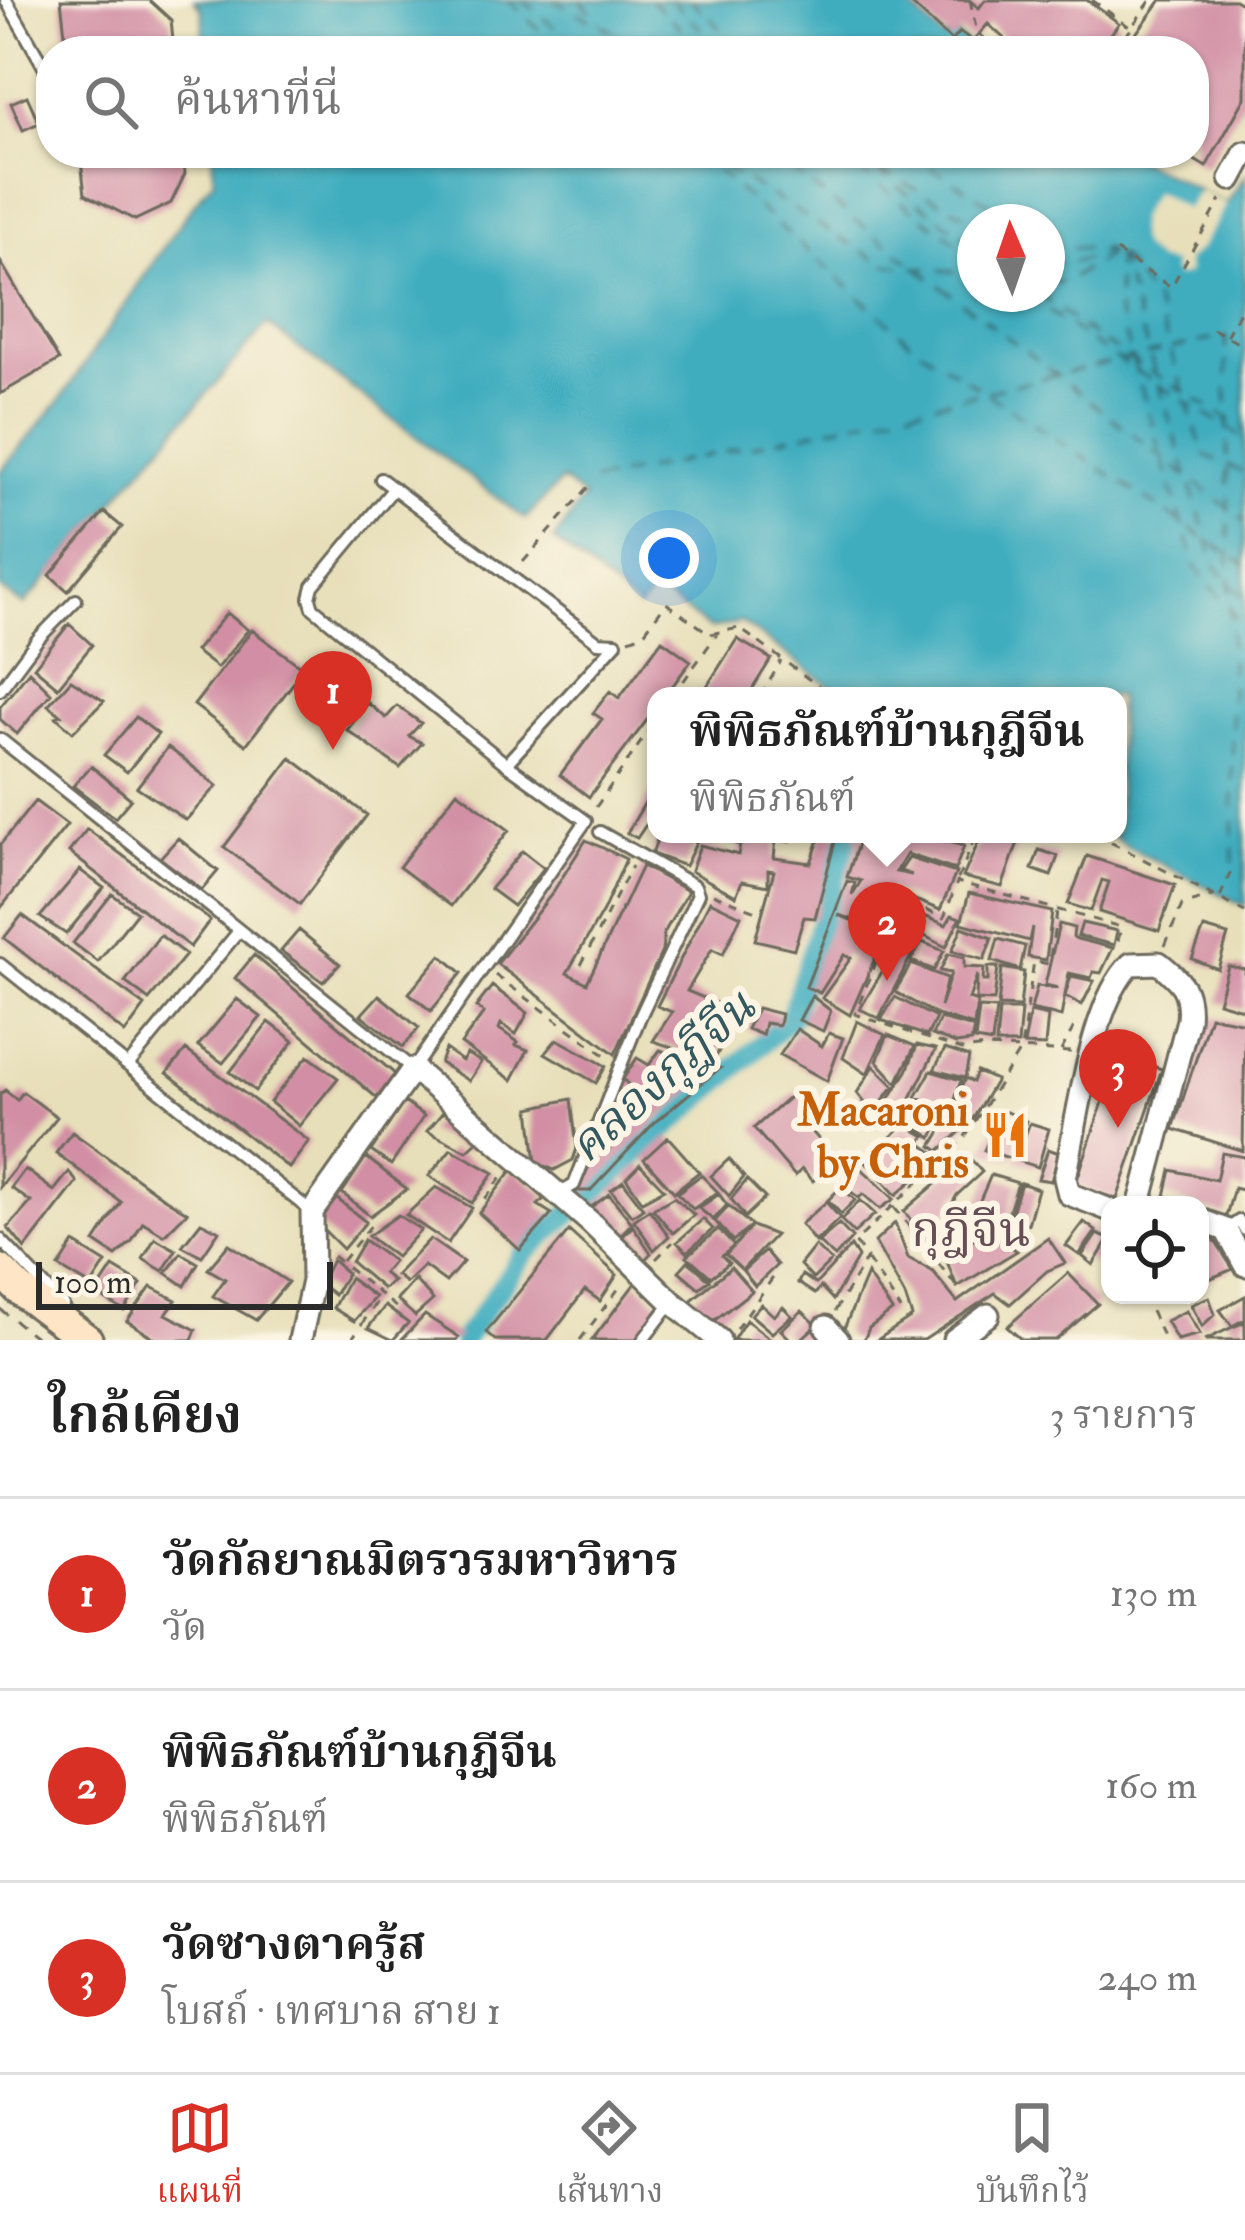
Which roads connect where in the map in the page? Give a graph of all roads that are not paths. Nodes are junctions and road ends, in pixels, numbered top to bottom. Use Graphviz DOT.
graph roads {
  1 [pos="6,0"];
  2 [pos="36,53"];
  3 [pos="1245,153"];
  4 [pos="1231,179"];
  5 [pos="381,479"];
  6 [pos="394,488"];
  7 [pos="76,601"];
  8 [pos="0,690"];
  9 [pos="0,739"];
  10 [pos="506,764"];
  11 [pos="600,832"];
  12 [pos="239,931"];
  13 [pos="0,964"];
  14 [pos="130,1064"];
  15 [pos="412,1070"];
  16 [pos="559,1196"];
  17 [pos="1142,1196"];
  18 [pos="1101,1207"];
  19 [pos="312,1212"];
  20 [pos="1209,1221"];
  21 [pos="1239,1223"];
  22 [pos="0,1239"];
  23 [pos="1245,1265"];
  24 [pos="0,1270"];
  25 [pos="672,1302"];
  26 [pos="988,1315"];
  27 [pos="87,1340"];
  28 [pos="100,1340"];
  29 [pos="300,1340"];
  30 [pos="643,1340"];
  31 [pos="723,1340"];
  32 [pos="954,1340"];
  1 -- 2 [label="lane"];
  3 -- 4 [label="street"];
  5 -- 6 [label="lane"];
  6 -- 10 [label="lane"];
  6 -- 10 [label="lane"];
  7 -- 8 [label="lane"];
  9 -- 12 [label="lane"];
  10 -- 15 [label="lane"];
  11 -- 16 [label="lane"];
  12 -- 14 [label="lane"];
  12 -- 15 [label="lane"];
  13 -- 14 [label="lane"];
  14 -- 19 [label="lane"];
  15 -- 16 [label="street"];
  15 -- 19 [label="street"];
  16 -- 25 [label="street"];
  17 -- 18 [label="street"];
  19 -- 29 [label="street"];
  20 -- 21 [label="street"];
  21 -- 23 [label="street"];
  22 -- 28 [label="lane"];
  24 -- 27 [label="main road"];
  25 -- 30 [label="lane"];
  25 -- 31 [label="street"];
  26 -- 32 [label="street"];
}
